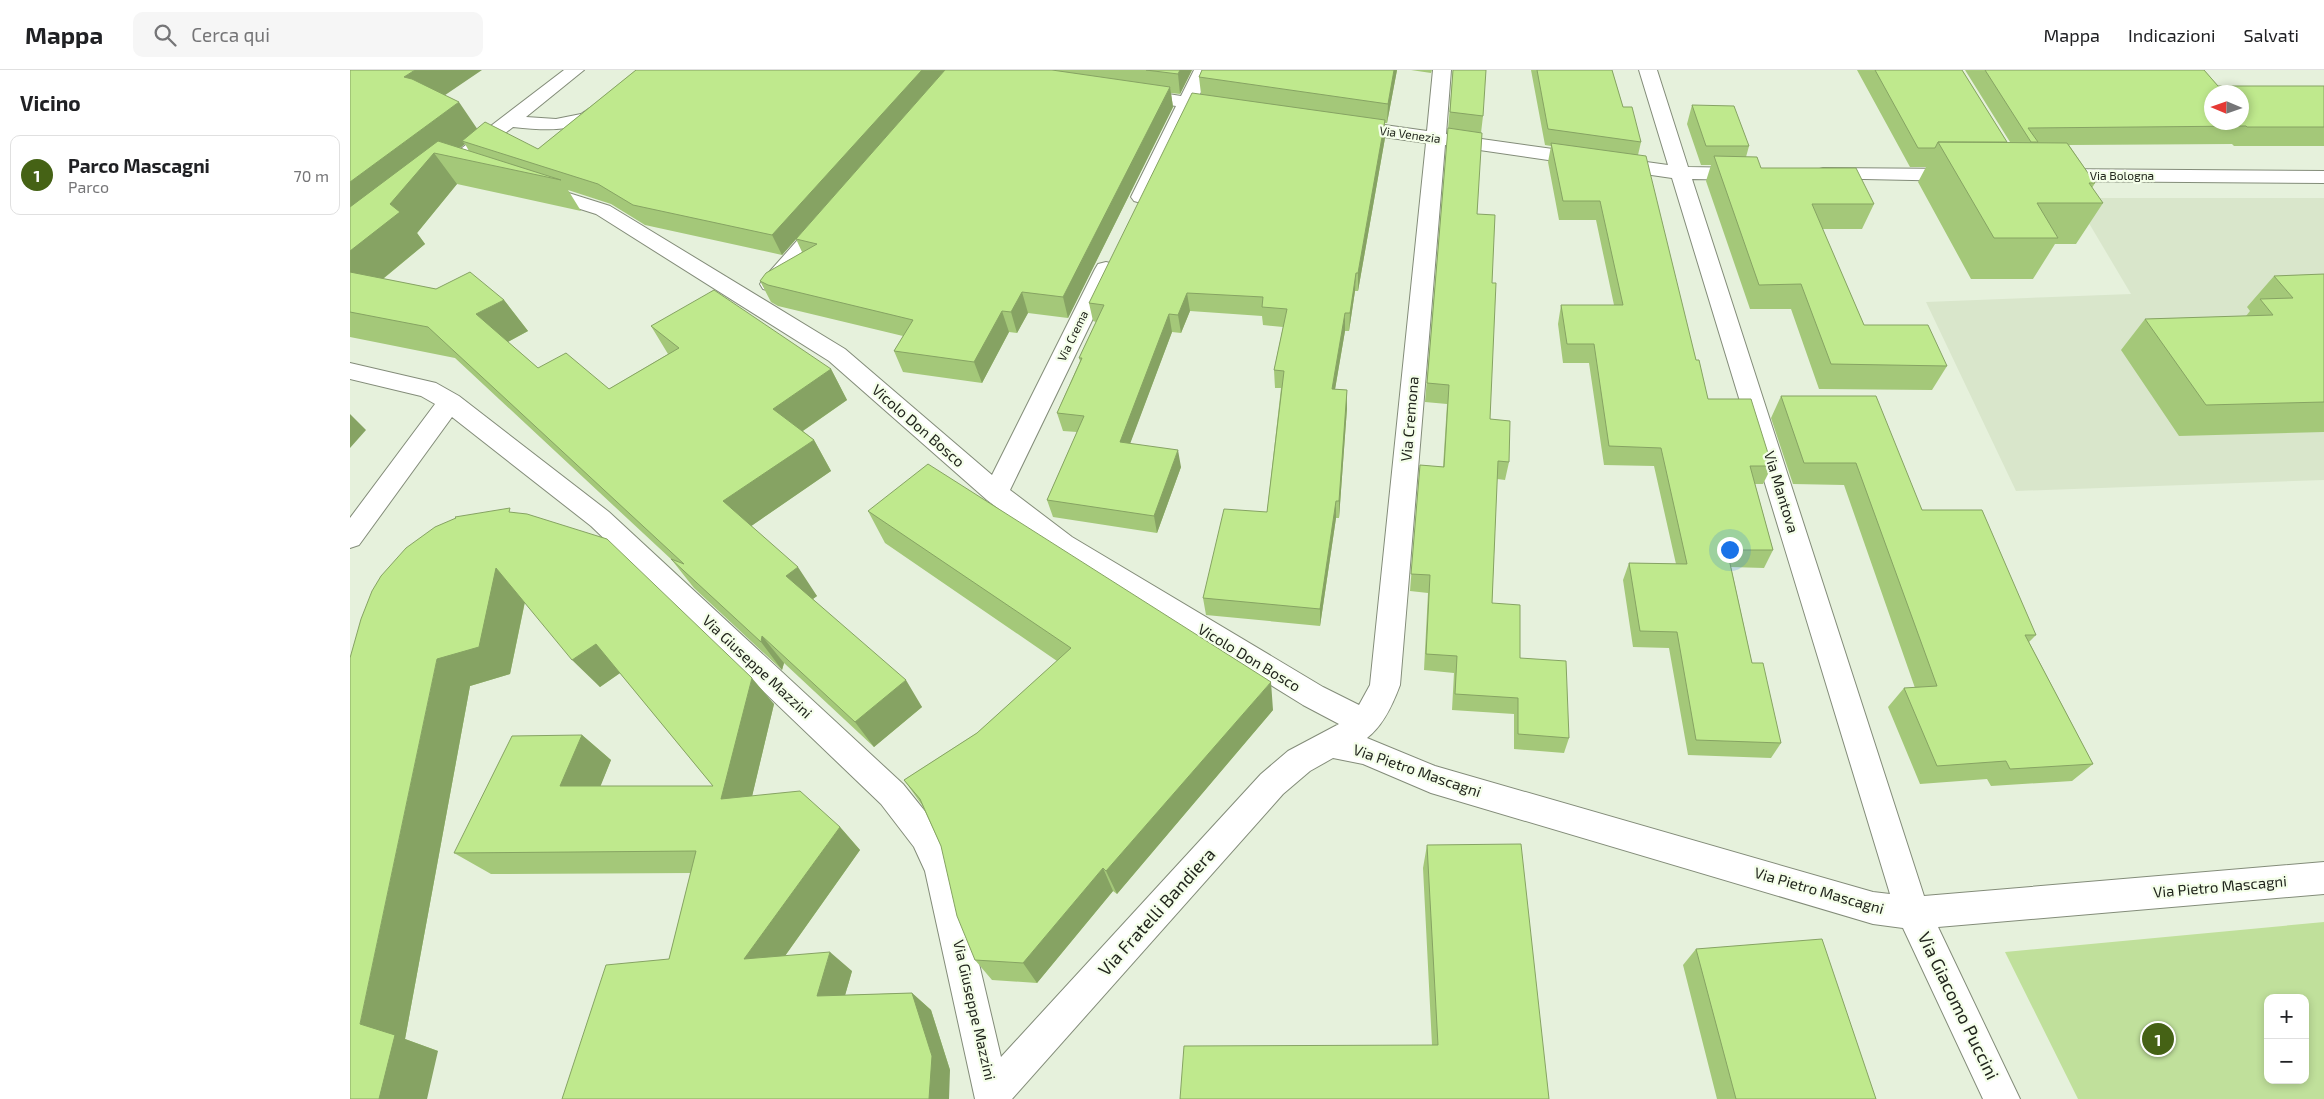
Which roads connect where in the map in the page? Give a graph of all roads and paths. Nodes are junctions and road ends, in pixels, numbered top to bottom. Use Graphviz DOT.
graph roads {
  1 [pos="575,70"];
  2 [pos="650,70"];
  3 [pos="1202,70"];
  4 [pos="1442,70"];
  5 [pos="1648,70"];
  6 [pos="1119,92"];
  7 [pos="1187,102"];
  8 [pos="1245,111"];
  9 [pos="509,121"];
  10 [pos="1331,123"];
  11 [pos="1436,139"];
  12 [pos="483,171"];
  13 [pos="1681,173"];
  14 [pos="1764,174"];
  15 [pos="1803,174"];
  16 [pos="1979,175"];
  17 [pos="2038,175"];
  18 [pos="2324,177"];
  19 [pos="520,183"];
  20 [pos="836,209"];
  21 [pos="1131,218"];
  22 [pos="1113,253"];
  23 [pos="754,304"];
  24 [pos="350,372"];
  25 [pos="450,402"];
  26 [pos="996,493"];
  27 [pos="350,538"];
  28 [pos="1365,722"];
  29 [pos="1331,744"];
  30 [pos="2324,878"];
  31 [pos="1913,913"];
  32 [pos="993,1096"];
  33 [pos="2002,1099"];
  1 -- 9 [label="street"];
  2 -- 9 [label="street"];
  3 -- 7 [label="street"];
  4 -- 11 [label="street, Via Cremona"];
  5 -- 13 [label="street, Via Mantova"];
  6 -- 7 [label="street"];
  7 -- 8 [label="street"];
  7 -- 21 [label="street"];
  9 -- 12 [label="street"];
  10 -- 11 [label="street, Via Venezia"];
  11 -- 13 [label="street, Via Venezia"];
  11 -- 28 [label="street, Via Cremona"];
  13 -- 14 [label="street"];
  13 -- 31 [label="street, Via Mantova"];
  15 -- 16 [label="street"];
  17 -- 18 [label="street, Via Bologna"];
  19 -- 23 [label="street, Vicolo Don Bosco"];
  20 -- 23 [label="street"];
  22 -- 26 [label="street, Via Crema"];
  23 -- 26 [label="street, Vicolo Don Bosco"];
  24 -- 25 [label="street, Via Giuseppe Mazzini"];
  25 -- 27 [label="street"];
  25 -- 32 [label="street, Via Giuseppe Mazzini"];
  26 -- 28 [label="street, Vicolo Don Bosco"];
  28 -- 29 [label="street, Via Cremona"];
  29 -- 31 [label="street, Via Pietro Mascagni"];
  29 -- 32 [label="street, Via Fratelli Bandiera"];
  30 -- 31 [label="street, Via Pietro Mascagni"];
  31 -- 33 [label="street, Via Giacomo Puccini"];
}
